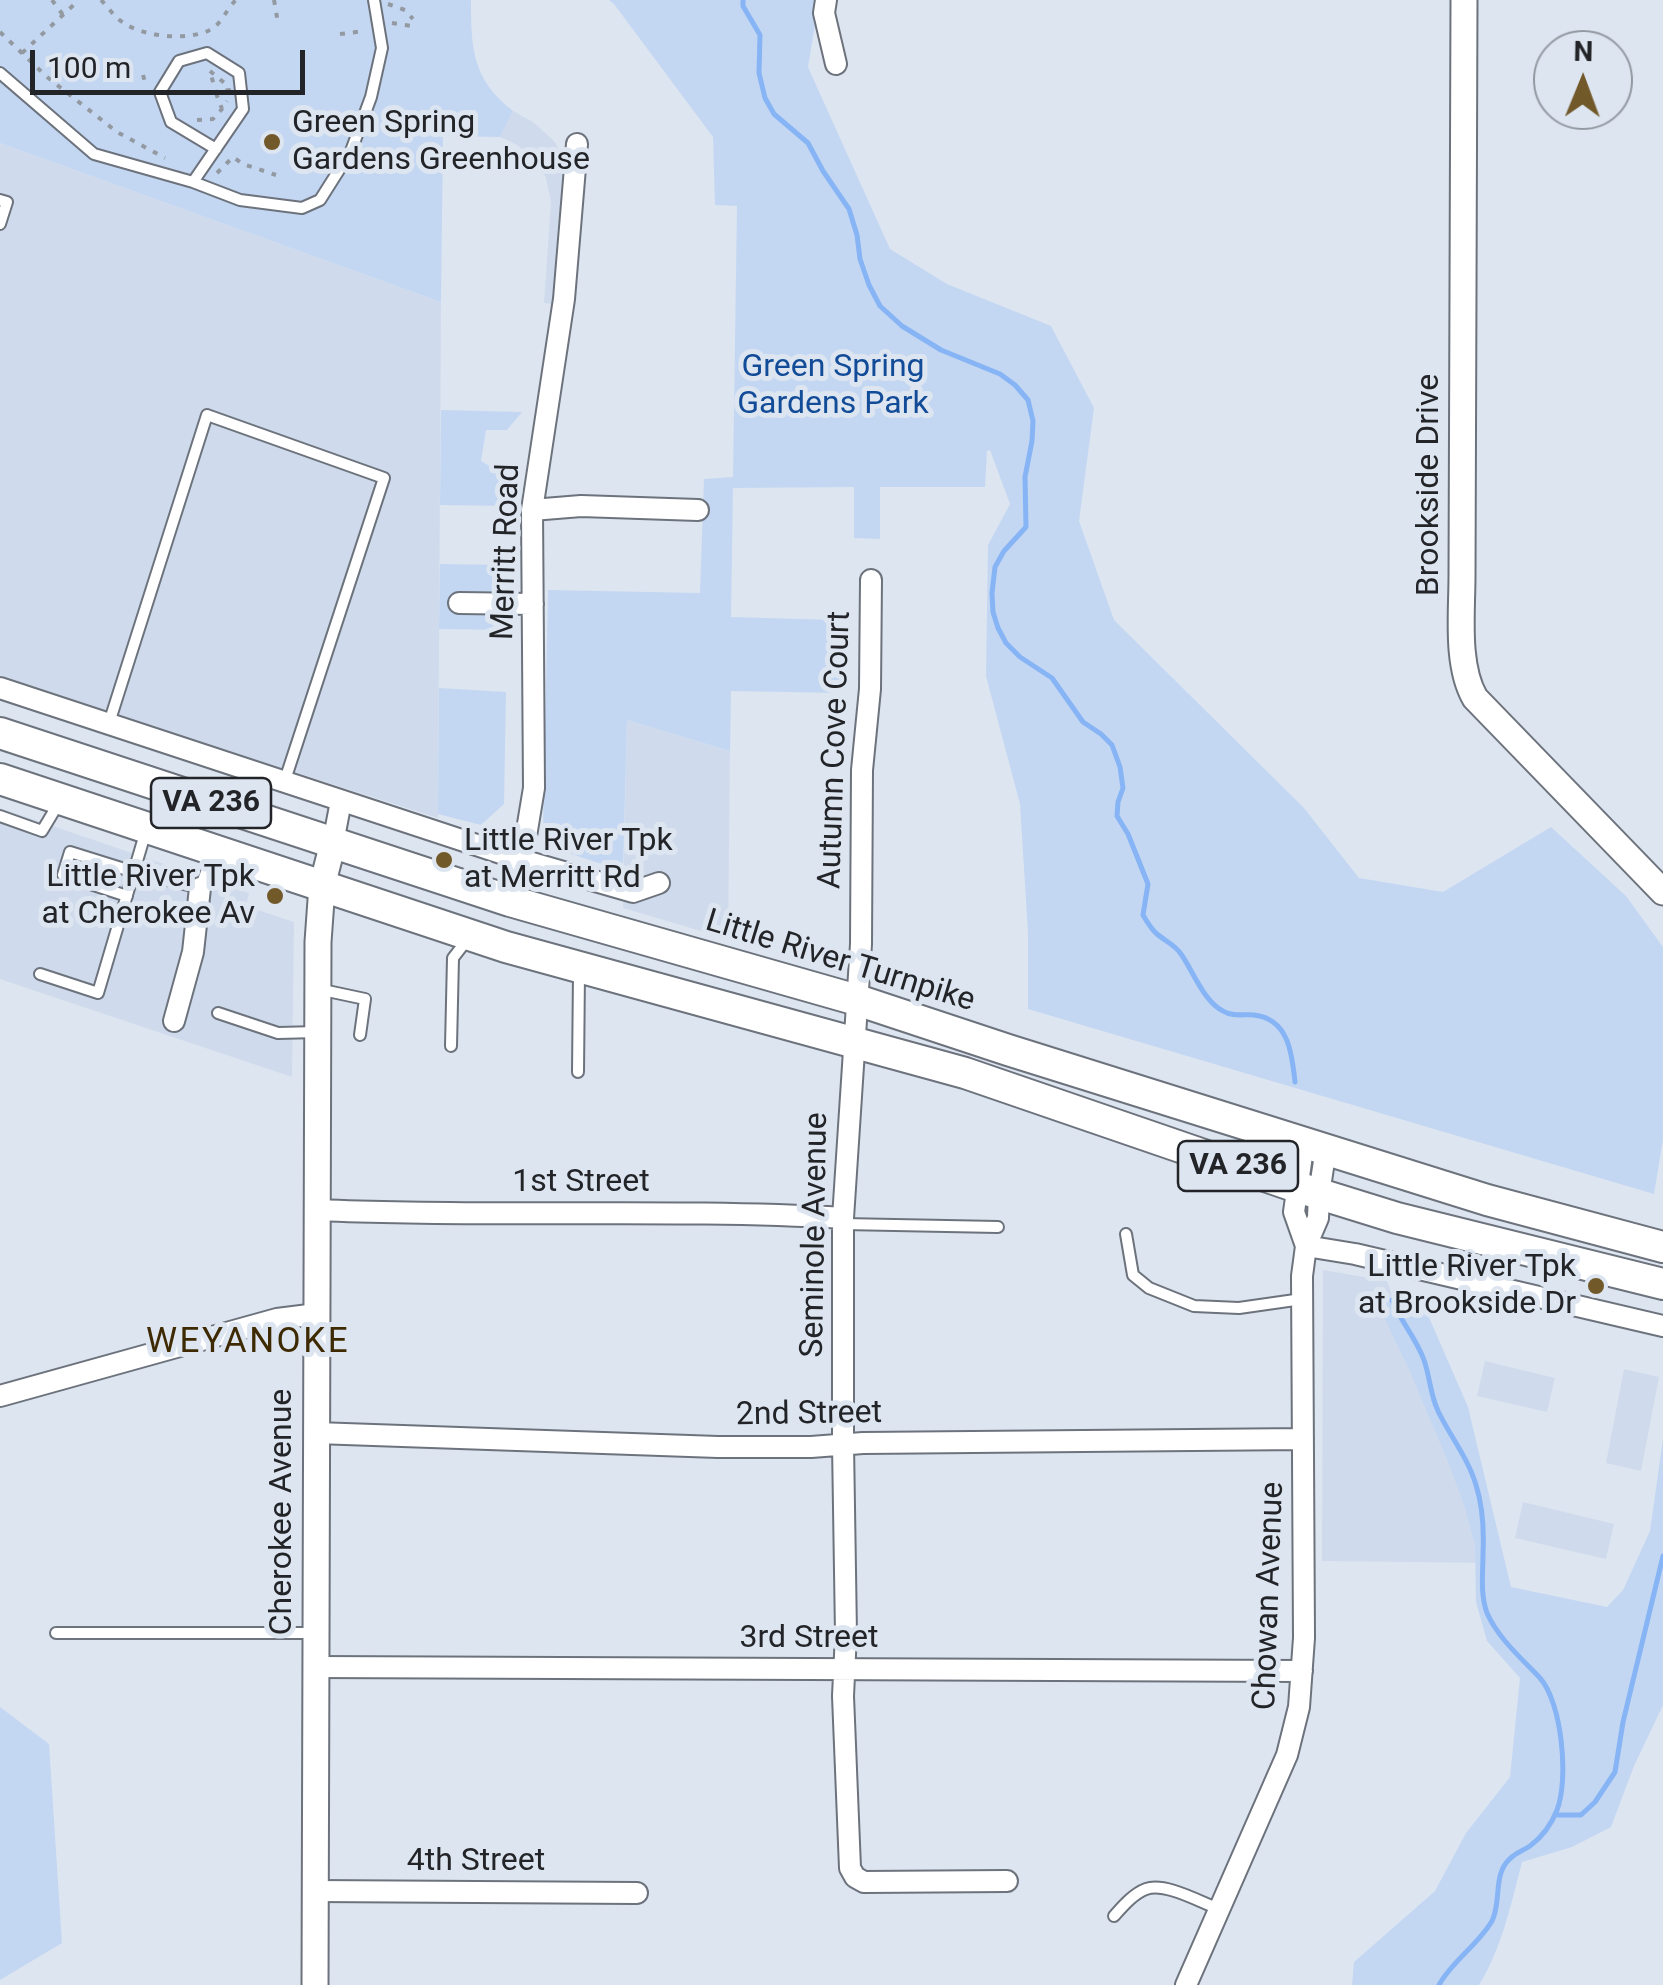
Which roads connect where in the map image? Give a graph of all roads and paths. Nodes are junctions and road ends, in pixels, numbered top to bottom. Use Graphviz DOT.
graph roads {
  1 [pos="52,0"];
  2 [pos="79,0"];
  3 [pos="101,0"];
  4 [pos="236,0"];
  5 [pos="274,0"];
  6 [pos="376,0"];
  7 [pos="826,0"];
  8 [pos="1464,0"];
  9 [pos="63,15"];
  10 [pos="278,23"];
  11 [pos="379,26"];
  12 [pos="0,32"];
  13 [pos="340,34"];
  14 [pos="22,53"];
  15 [pos="836,64"];
  16 [pos="198,71"];
  17 [pos="210,71"];
  18 [pos="0,73"];
  19 [pos="216,92"];
  20 [pos="230,94"];
  21 [pos="222,110"];
  22 [pos="195,120"];
  23 [pos="577,144"];
  24 [pos="216,148"];
  25 [pos="201,170"];
  26 [pos="276,175"];
  27 [pos="193,182"];
  28 [pos="0,200"];
  29 [pos="0,224"];
  30 [pos="532,510"];
  31 [pos="698,510"];
  32 [pos="871,580"];
  33 [pos="460,603"];
  34 [pos="533,604"];
  35 [pos="0,688"];
  36 [pos="109,724"];
  37 [pos="0,733"];
  38 [pos="0,779"];
  39 [pos="284,783"];
  40 [pos="61,799"];
  41 [pos="341,802"];
  42 [pos="0,816"];
  43 [pos="147,828"];
  44 [pos="334,843"];
  45 [pos="214,850"];
  46 [pos="522,860"];
  47 [pos="134,872"];
  48 [pos="659,883"];
  49 [pos="322,886"];
  50 [pos="200,888"];
  51 [pos="1663,892"];
  52 [pos="127,896"];
  53 [pos="510,901"];
  54 [pos="471,935"];
  55 [pos="578,967"];
  56 [pos="40,974"];
  57 [pos="317,988"];
  58 [pos="857,1000"];
  59 [pos="218,1012"];
  60 [pos="174,1021"];
  61 [pos="317,1032"];
  62 [pos="360,1035"];
  63 [pos="853,1043"];
  64 [pos="451,1046"];
  65 [pos="578,1072"];
  66 [pos="1315,1145"];
  67 [pos="1308,1190"];
  68 [pos="319,1210"];
  69 [pos="843,1222"];
  70 [pos="998,1226"];
  71 [pos="1126,1234"];
  72 [pos="1306,1246"];
  73 [pos="1663,1247"];
  74 [pos="1662,1279"];
  75 [pos="1302,1299"];
  76 [pos="317,1314"];
  77 [pos="1663,1326"];
  78 [pos="0,1396"];
  79 [pos="316,1433"];
  80 [pos="1303,1439"];
  81 [pos="843,1444"];
  82 [pos="56,1633"];
  83 [pos="315,1633"];
  84 [pos="315,1667"];
  85 [pos="844,1668"];
  86 [pos="1302,1671"];
  87 [pos="1007,1881"];
  88 [pos="315,1891"];
  89 [pos="637,1893"];
  90 [pos="1220,1909"];
  91 [pos="1114,1916"];
  92 [pos="315,1985"];
  93 [pos="1186,1985"];
  1 -- 9 [label="path"];
  2 -- 9 [label="path"];
  3 -- 4 [label="path"];
  5 -- 10 [label="path"];
  6 -- 11 [label="lane"];
  6 -- 11 [label="path"];
  7 -- 15 [label="street"];
  8 -- 51 [label="street, Brookside Drive"];
  9 -- 14 [label="path"];
  11 -- 13 [label="path"];
  11 -- 27 [label="lane"];
  12 -- 14 [label="path"];
  14 -- 25 [label="path"];
  16 -- 17 [label="path"];
  17 -- 19 [label="path"];
  17 -- 19 [label="path"];
  18 -- 27 [label="lane"];
  19 -- 21 [label="path"];
  20 -- 21 [label="path"];
  21 -- 22 [label="path"];
  23 -- 30 [label="street, Merritt Road"];
  24 -- 24 [label="lane"];
  24 -- 25 [label="lane"];
  25 -- 26 [label="path"];
  25 -- 27 [label="lane"];
  28 -- 29 [label="lane"];
  30 -- 31 [label="street"];
  30 -- 34 [label="street, Merritt Road"];
  32 -- 58 [label="street, Autumn Cove Court"];
  33 -- 34 [label="street"];
  34 -- 46 [label="street, Merritt Road"];
  35 -- 36 [label="street"];
  36 -- 39 [label="street"];
  36 -- 39 [label="lane"];
  37 -- 44 [label="main road, Little River Turnpike / VA 236"];
  38 -- 40 [label="main road, VA 236"];
  39 -- 41 [label="street"];
  40 -- 42 [label="lane"];
  40 -- 43 [label="main road, VA 236"];
  41 -- 44 [label="street, Cherokee Avenue"];
  41 -- 46 [label="street"];
  43 -- 45 [label="main road, VA 236"];
  43 -- 47 [label="lane"];
  44 -- 49 [label="street, Cherokee Avenue"];
  44 -- 53 [label="main road, Little River Turnpike / VA 236"];
  45 -- 49 [label="main road, VA 236"];
  45 -- 50 [label="lane"];
  46 -- 48 [label="street"];
  46 -- 53 [label="street, Merritt Road"];
  47 -- 50 [label="lane"];
  47 -- 52 [label="lane"];
  47 -- 52 [label="lane"];
  49 -- 54 [label="main road, VA 236"];
  49 -- 57 [label="street, Cherokee Avenue"];
  50 -- 60 [label="street"];
  52 -- 56 [label="lane"];
  53 -- 58 [label="main road, Little River Turnpike / VA 236"];
  54 -- 55 [label="main road, VA 236"];
  54 -- 64 [label="lane"];
  55 -- 63 [label="main road, VA 236"];
  55 -- 65 [label="lane"];
  57 -- 61 [label="street, Cherokee Avenue"];
  57 -- 62 [label="lane"];
  58 -- 63 [label="street, Autumn Cove Court"];
  58 -- 66 [label="main road, Little River Turnpike / VA 236"];
  59 -- 61 [label="lane"];
  61 -- 68 [label="street, Cherokee Avenue"];
  63 -- 67 [label="main road, VA 236"];
  63 -- 69 [label="street, Seminole Avenue"];
  66 -- 67 [label="street, Chowan Avenue"];
  66 -- 73 [label="main road, Little River Turnpike / VA 236"];
  67 -- 72 [label="street, Chowan Avenue"];
  67 -- 74 [label="main road, VA 236"];
  68 -- 69 [label="street, 1st Street"];
  68 -- 76 [label="street, Cherokee Avenue"];
  69 -- 70 [label="lane"];
  69 -- 81 [label="street, Seminole Avenue"];
  71 -- 75 [label="lane"];
  72 -- 75 [label="street, Chowan Avenue"];
  72 -- 77 [label="street"];
  75 -- 80 [label="street, Chowan Avenue"];
  76 -- 78 [label="street"];
  76 -- 79 [label="street, Cherokee Avenue"];
  79 -- 81 [label="street, 2nd Street"];
  79 -- 83 [label="street, Cherokee Avenue"];
  80 -- 81 [label="street, 2nd Street"];
  80 -- 86 [label="street, Chowan Avenue"];
  81 -- 85 [label="street, Seminole Avenue"];
  82 -- 83 [label="lane"];
  83 -- 84 [label="street, Cherokee Avenue"];
  84 -- 85 [label="street, 3rd Street"];
  84 -- 88 [label="street, Cherokee Avenue"];
  85 -- 86 [label="street, 3rd Street"];
  85 -- 87 [label="street, Seminole Avenue"];
  86 -- 90 [label="street, Chowan Avenue"];
  88 -- 89 [label="street, 4th Street"];
  88 -- 92 [label="street, Cherokee Avenue"];
  90 -- 91 [label="lane"];
  90 -- 93 [label="street, Chowan Avenue"];
}
